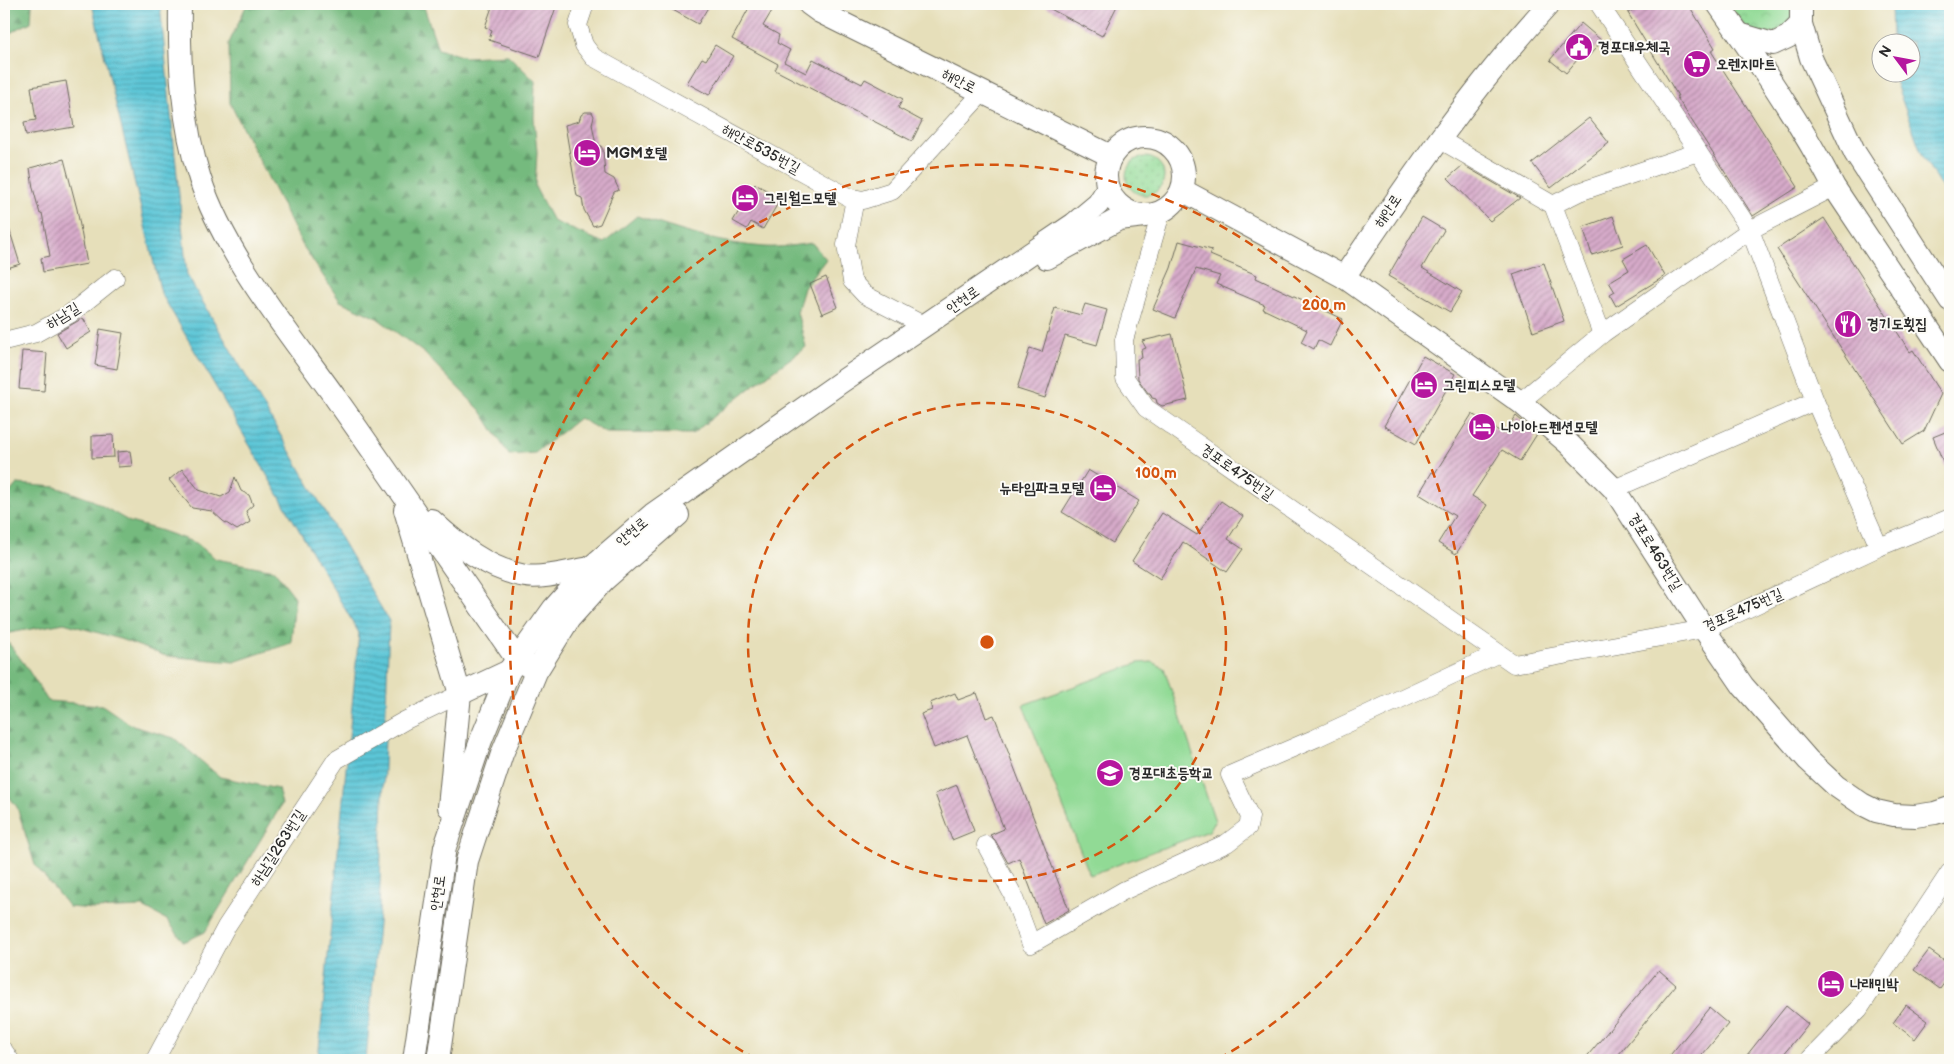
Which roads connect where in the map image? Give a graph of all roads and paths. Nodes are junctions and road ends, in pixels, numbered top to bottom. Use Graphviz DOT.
graph roads {
  1 [pos="180,4"];
  2 [pos="585,4"];
  3 [pos="808,4"];
  4 [pos="1549,4"];
  5 [pos="1599,4"];
  6 [pos="1718,4"];
  7 [pos="1801,14"];
  8 [pos="1740,34"];
  9 [pos="983,92"];
  10 [pos="1439,139"];
  11 [pos="1698,152"];
  12 [pos="1111,156"];
  13 [pos="1834,187"];
  14 [pos="1108,188"];
  15 [pos="1182,190"];
  16 [pos="855,199"];
  17 [pos="1553,205"];
  18 [pos="1153,214"];
  19 [pos="1750,230"];
  20 [pos="1344,277"];
  21 [pos="115,278"];
  22 [pos="1950,300"];
  23 [pos="925,326"];
  24 [pos="1602,334"];
  25 [pos="4,341"];
  26 [pos="1950,361"];
  27 [pos="1815,401"];
  28 [pos="1520,402"];
  29 [pos="1614,488"];
  30 [pos="399,490"];
  31 [pos="1950,518"];
  32 [pos="1879,547"];
  33 [pos="590,568"];
  34 [pos="1704,629"];
  35 [pos="1497,654"];
  36 [pos="512,665"];
  37 [pos="536,672"];
  38 [pos="460,694"];
  39 [pos="1950,808"];
  40 [pos="986,845"];
  41 [pos="444,852"];
  42 [pos="1950,872"];
  43 [pos="4,1051"];
  44 [pos="10,1060"];
  45 [pos="155,1060"];
  46 [pos="414,1060"];
  47 [pos="438,1060"];
  48 [pos="1810,1060"];
  1 -- 30 [label="street"];
  2 -- 16 [label="street, 해안로535번길"];
  3 -- 9 [label="street, 해안로"];
  4 -- 10 [label="street, 해안로"];
  5 -- 11 [label="street"];
  6 -- 8 [label="street"];
  7 -- 8 [label="street"];
  7 -- 22 [label="street"];
  8 -- 13 [label="street"];
  9 -- 12 [label="street, 해안로"];
  9 -- 16 [label="street"];
  10 -- 17 [label="street"];
  10 -- 20 [label="street, 해안로"];
  11 -- 17 [label="street"];
  11 -- 19 [label="street"];
  12 -- 14 [label="street"];
  12 -- 15 [label="street"];
  13 -- 19 [label="street"];
  13 -- 26 [label="street"];
  14 -- 18 [label="street"];
  14 -- 23 [label="street, 안현로"];
  15 -- 18 [label="street"];
  15 -- 20 [label="street"];
  16 -- 23 [label="street"];
  17 -- 24 [label="street"];
  18 -- 35 [label="street, 경포로475번길"];
  18 -- 37 [label="street, 안현로"];
  19 -- 24 [label="street"];
  19 -- 27 [label="street"];
  20 -- 28 [label="street, 경포로463번길"];
  21 -- 25 [label="street, 하남길"];
  23 -- 33 [label="street, 안현로"];
  24 -- 28 [label="street"];
  27 -- 29 [label="street"];
  27 -- 32 [label="street"];
  28 -- 29 [label="street, 경포로463번길"];
  29 -- 34 [label="street, 경포로463번길"];
  30 -- 33 [label="street"];
  30 -- 36 [label="street"];
  30 -- 38 [label="street"];
  31 -- 32 [label="street, 경포로475번길"];
  32 -- 34 [label="street, 경포로475번길"];
  33 -- 36 [label="street, 안현로"];
  34 -- 35 [label="street, 경포로475번길"];
  34 -- 39 [label="street, 경포로463번길"];
  35 -- 40 [label="street"];
  36 -- 37 [label="street"];
  36 -- 38 [label="street"];
  36 -- 41 [label="street, 안현로"];
  37 -- 47 [label="street, 안현로"];
  38 -- 41 [label="street"];
  38 -- 45 [label="street, 하남길263번길"];
  41 -- 46 [label="street, 안현로"];
  42 -- 48 [label="street"];
  43 -- 44 [label="street"];
}
